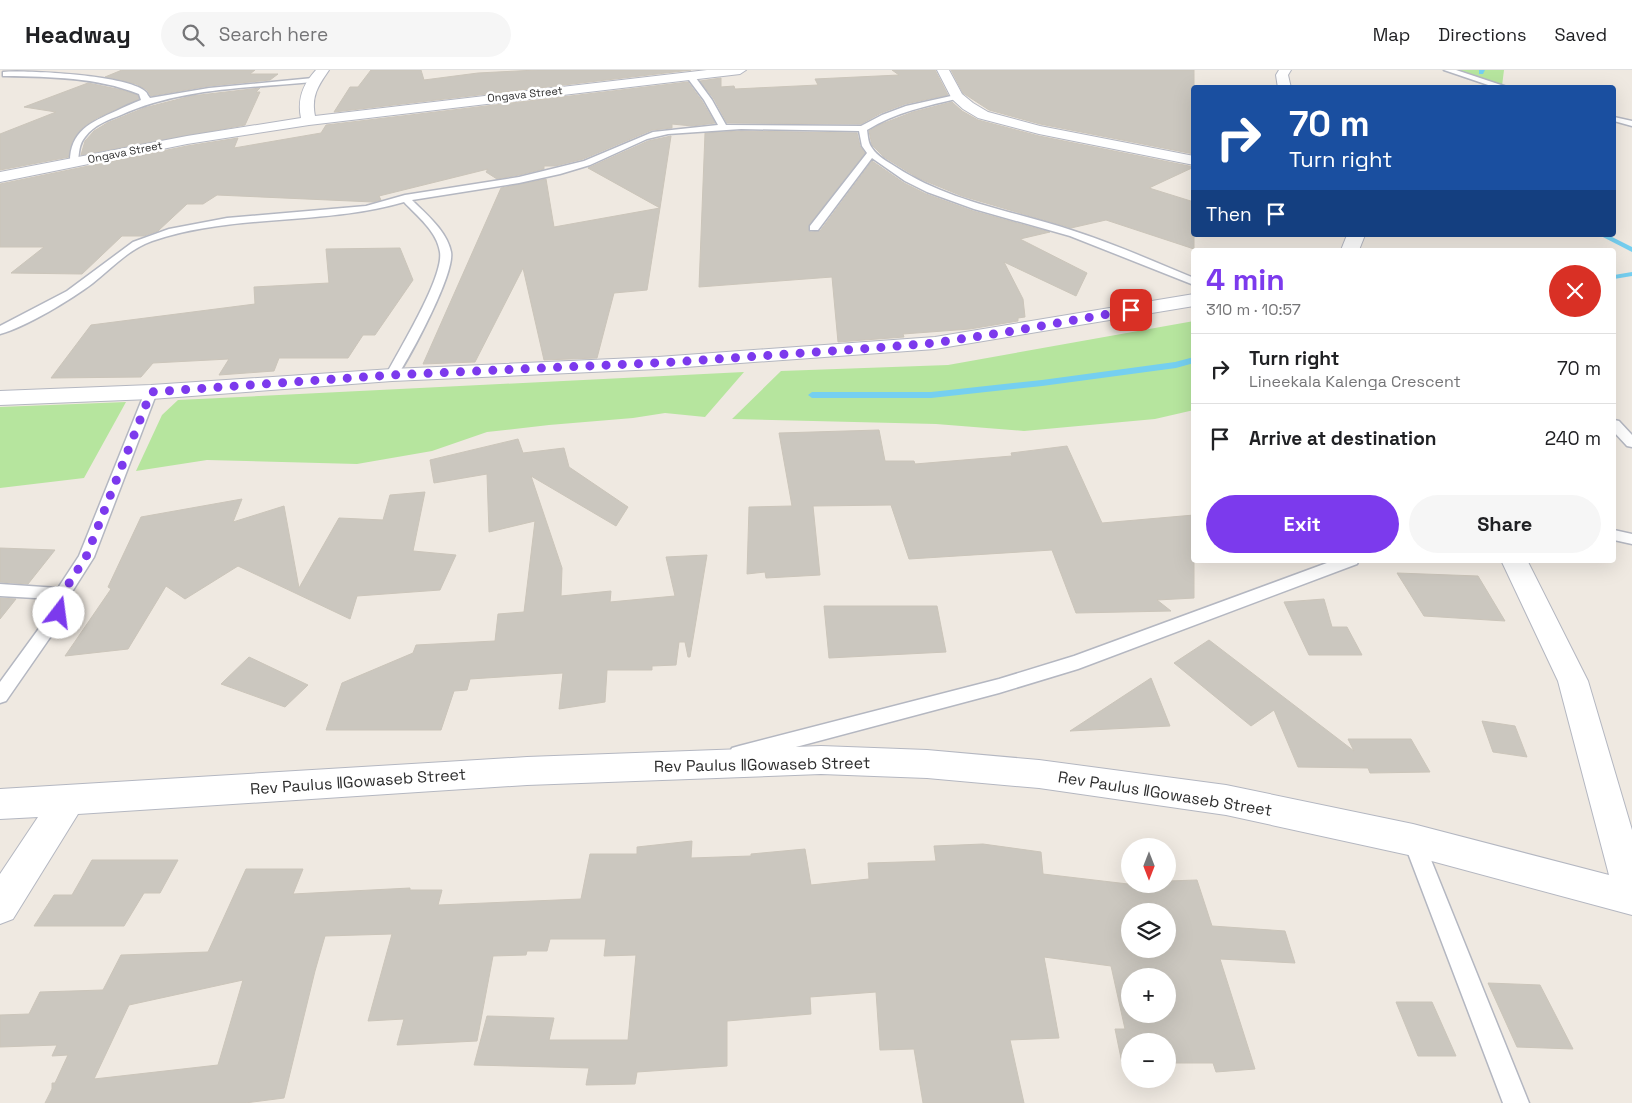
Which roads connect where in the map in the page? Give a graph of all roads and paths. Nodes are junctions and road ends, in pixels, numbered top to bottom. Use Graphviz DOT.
graph roads {
  1 [pos="23,70"];
  2 [pos="740,70"];
  3 [pos="943,70"];
  4 [pos="1285,70"];
  5 [pos="1448,70"];
  6 [pos="3,75"];
  7 [pos="318,75"];
  8 [pos="690,76"];
  9 [pos="1284,85"];
  10 [pos="1497,85"];
  11 [pos="306,96"];
  12 [pos="957,96"];
  13 [pos="145,102"];
  14 [pos="375,112"];
  15 [pos="1616,120"];
  16 [pos="309,121"];
  17 [pos="1632,124"];
  18 [pos="724,128"];
  19 [pos="863,129"];
  20 [pos="232,132"];
  21 [pos="871,154"];
  22 [pos="1191,160"];
  23 [pos="74,162"];
  24 [pos="0,178"];
  25 [pos="405,198"];
  26 [pos="814,228"];
  27 [pos="1191,281"];
  28 [pos="1191,301"];
  29 [pos="0,330"];
  30 [pos="392,375"];
  31 [pos="151,392"];
  32 [pos="0,398"];
  33 [pos="1616,426"];
  34 [pos="1632,443"];
  35 [pos="1616,535"];
  36 [pos="1632,539"];
  37 [pos="1343,563"];
  38 [pos="1515,563"];
  39 [pos="0,590"];
  40 [pos="62,594"];
  41 [pos="0,696"];
  42 [pos="704,763"];
  43 [pos="68,800"];
  44 [pos="0,804"];
  45 [pos="1413,840"];
  46 [pos="1632,892"];
  47 [pos="1632,898"];
  48 [pos="0,906"];
  49 [pos="1516,1103"];
  1 -- 6 [label="lane"];
  2 -- 8 [label="street, Ongava Street"];
  3 -- 12 [label="street"];
  4 -- 9 [label="street"];
  5 -- 10 [label="lane"];
  6 -- 13 [label="lane"];
  7 -- 11 [label="street"];
  7 -- 13 [label="lane"];
  8 -- 14 [label="street, Ongava Street"];
  8 -- 18 [label="lane"];
  11 -- 14 [label="street"];
  11 -- 16 [label="street"];
  11 -- 20 [label="street"];
  12 -- 19 [label="lane"];
  12 -- 22 [label="street"];
  13 -- 23 [label="lane"];
  14 -- 16 [label="street, Ongava Street"];
  15 -- 17 [label="lane"];
  16 -- 20 [label="street, Ongava Street"];
  18 -- 19 [label="lane"];
  18 -- 25 [label="lane"];
  19 -- 21 [label="lane"];
  20 -- 23 [label="street, Ongava Street"];
  21 -- 26 [label="lane"];
  21 -- 27 [label="lane"];
  23 -- 24 [label="street, Ongava Street"];
  25 -- 29 [label="lane"];
  25 -- 30 [label="lane"];
  28 -- 30 [label="street"];
  30 -- 31 [label="street"];
  31 -- 32 [label="street"];
  31 -- 40 [label="lane"];
  33 -- 34 [label="lane"];
  35 -- 36 [label="lane"];
  37 -- 42 [label="lane"];
  38 -- 46 [label="street"];
  39 -- 40 [label="lane"];
  40 -- 41 [label="lane"];
  42 -- 43 [label="street, Rev Paulus ǁGowaseb Street"];
  42 -- 45 [label="street, Rev Paulus ǁGowaseb Street"];
  43 -- 44 [label="street, Rev Paulus ǁGowaseb Street"];
  43 -- 48 [label="street"];
  45 -- 47 [label="street, Rev Paulus ǁGowaseb Street"];
  45 -- 49 [label="lane"];
}
